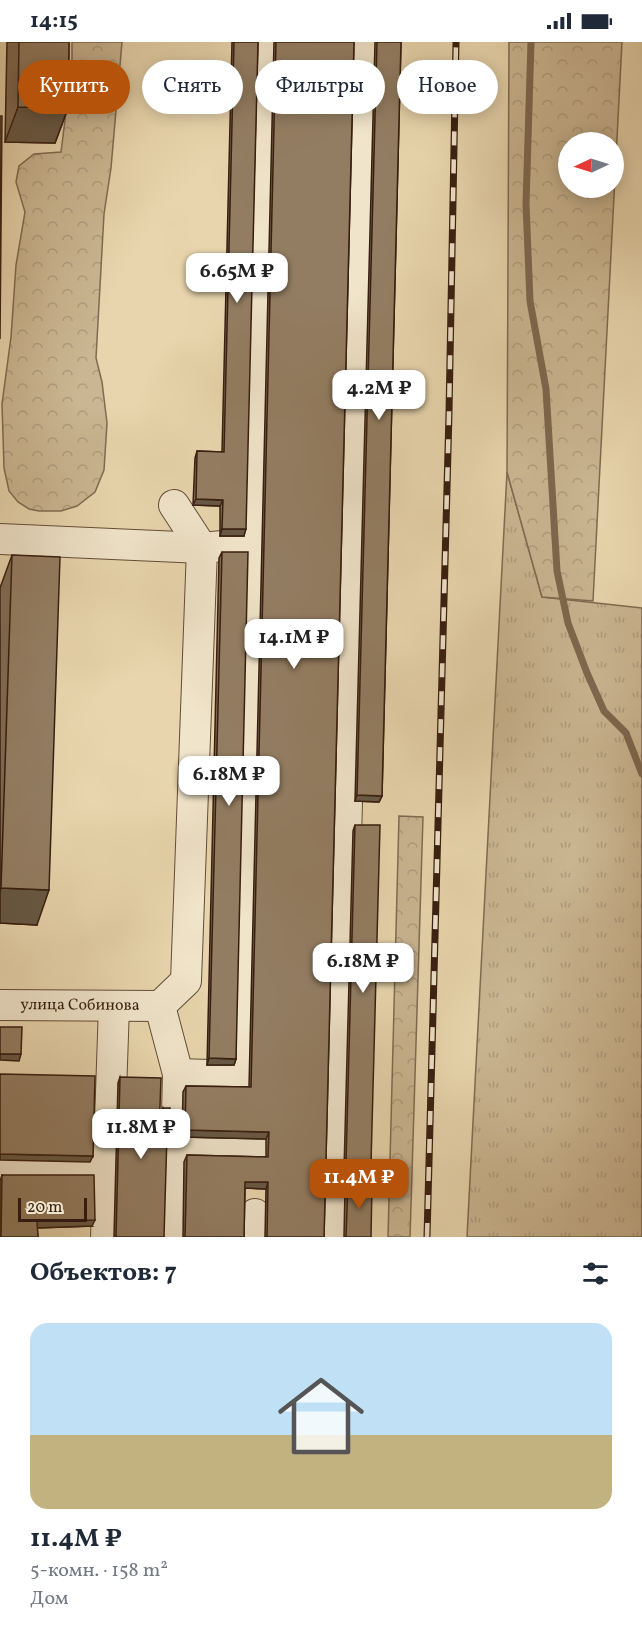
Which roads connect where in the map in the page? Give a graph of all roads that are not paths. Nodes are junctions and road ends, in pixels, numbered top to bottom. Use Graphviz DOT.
graph roads {
  1 [pos="266,42"];
  2 [pos="368,42"];
  3 [pos="174,505"];
  4 [pos="0,539"];
  5 [pos="253,543"];
  6 [pos="202,548"];
  7 [pos="0,1005"];
  8 [pos="114,1006"];
  9 [pos="160,1006"];
  10 [pos="178,1074"];
  11 [pos="176,1149"];
  12 [pos="258,1150"];
  13 [pos="0,1171"];
  14 [pos="108,1173"];
  15 [pos="106,1237"];
  16 [pos="174,1237"];
  17 [pos="335,1237"];
  1 -- 5 [label="street"];
  2 -- 17 [label="street"];
  3 -- 6 [label="street"];
  4 -- 6 [label="street"];
  5 -- 6 [label="street"];
  5 -- 10 [label="street"];
  6 -- 9 [label="street"];
  7 -- 8 [label="street, улица Собинова"];
  8 -- 9 [label="street, улица Собинова"];
  8 -- 14 [label="street"];
  9 -- 10 [label="street"];
  10 -- 11 [label="street"];
  11 -- 12 [label="street"];
  11 -- 16 [label="street"];
  13 -- 14 [label="street"];
  14 -- 15 [label="street"];
}
